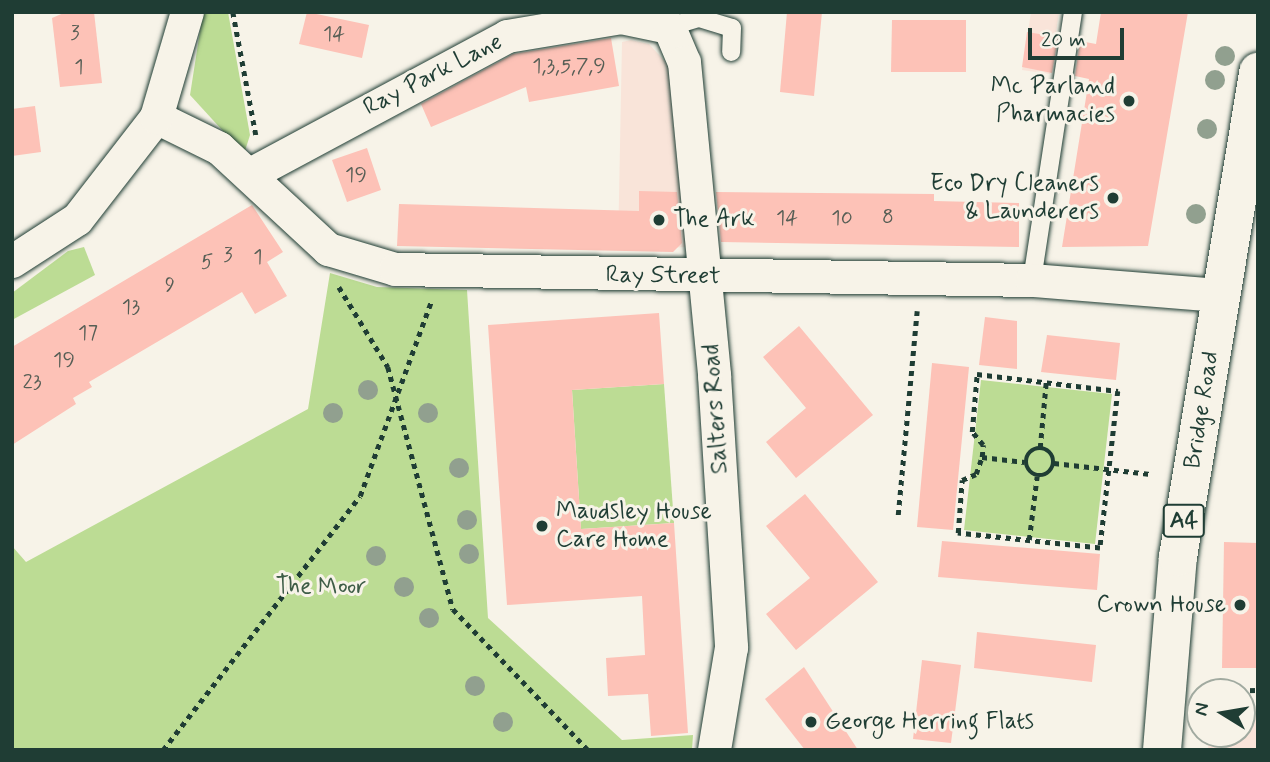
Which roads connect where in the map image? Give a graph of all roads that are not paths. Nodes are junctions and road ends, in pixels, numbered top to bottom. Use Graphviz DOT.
graph roads {
  1 [pos="187,12"];
  2 [pos="1073,12"];
  3 [pos="669,27"];
  4 [pos="732,51"];
  5 [pos="1258,72"];
  6 [pos="156,117"];
  7 [pos="250,174"];
  8 [pos="12,261"];
  9 [pos="707,277"];
  10 [pos="1032,280"];
  11 [pos="1220,295"];
  12 [pos="714,750"];
  13 [pos="1162,750"];
  1 -- 6 [label="street"];
  2 -- 10 [label="lane"];
  3 -- 4 [label="lane"];
  3 -- 7 [label="street, Ray Park Lane"];
  3 -- 9 [label="street"];
  5 -- 11 [label="main road, Bridge Road / A4"];
  6 -- 7 [label="street, Ray Street"];
  6 -- 8 [label="street"];
  7 -- 9 [label="street, Ray Street"];
  9 -- 10 [label="street, Ray Street"];
  9 -- 12 [label="street, Salters Road"];
  10 -- 11 [label="street, Ray Street"];
  11 -- 13 [label="main road, Bridge Road / A4"];
}
